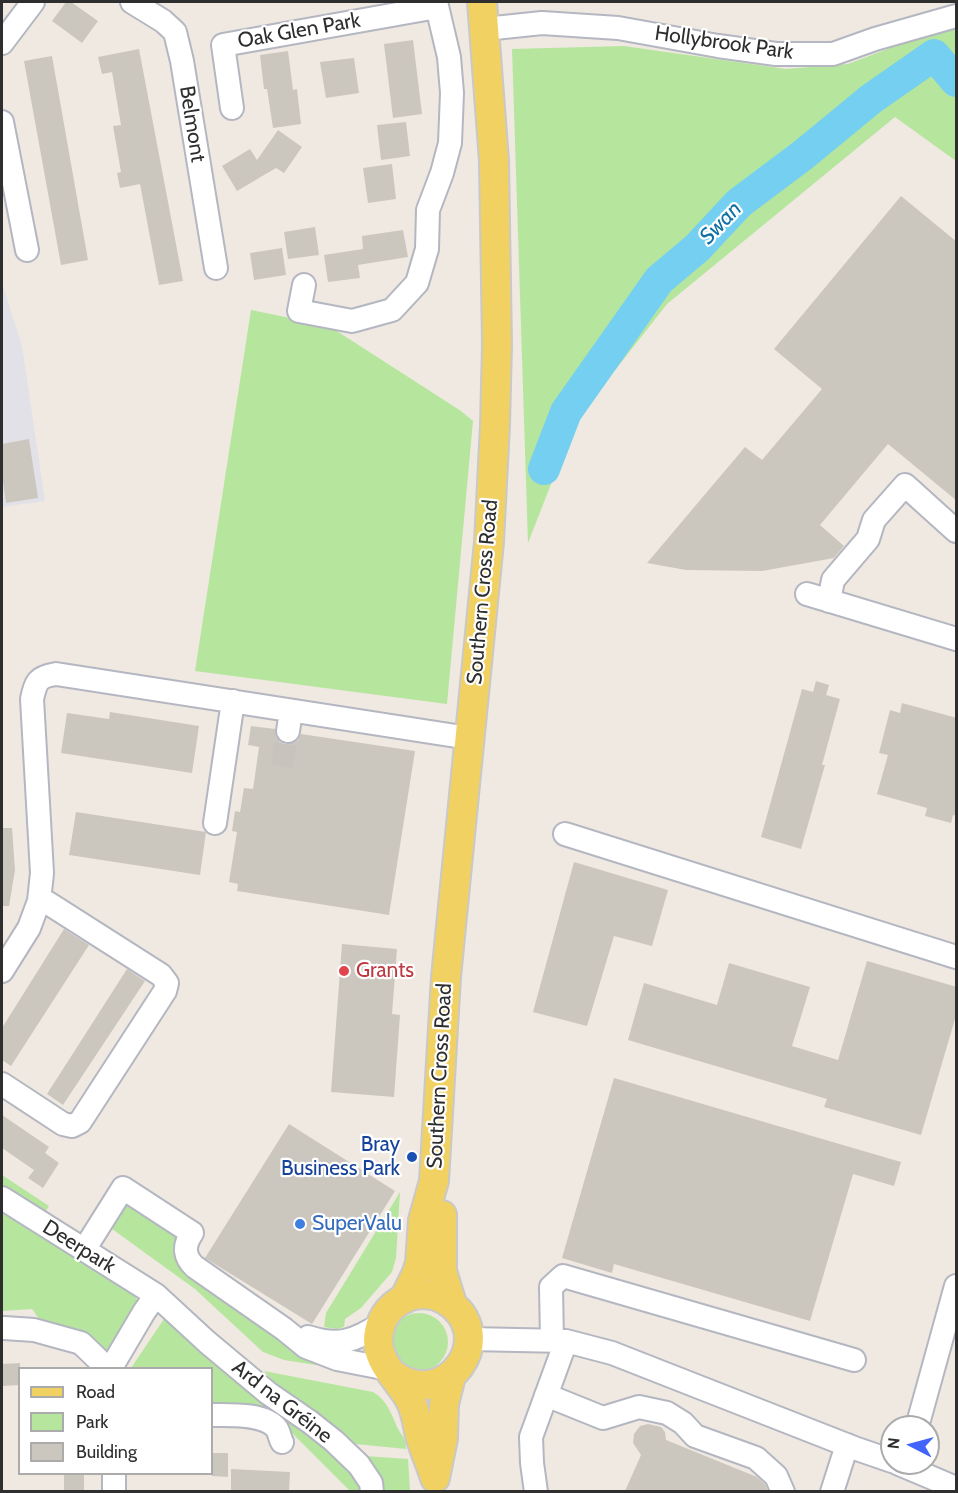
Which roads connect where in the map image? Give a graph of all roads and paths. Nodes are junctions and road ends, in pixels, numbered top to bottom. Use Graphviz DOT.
graph roads {
  1 [pos="33,2"];
  2 [pos="132,2"];
  3 [pos="437,4"];
  4 [pos="484,15"];
  5 [pos="957,16"];
  6 [pos="2,43"];
  7 [pos="232,108"];
  8 [pos="2,122"];
  9 [pos="4,152"];
  10 [pos="27,250"];
  11 [pos="216,268"];
  12 [pos="304,285"];
  13 [pos="957,531"];
  14 [pos="807,594"];
  15 [pos="829,601"];
  16 [pos="957,639"];
  17 [pos="233,701"];
  18 [pos="469,738"];
  19 [pos="215,823"];
  20 [pos="565,834"];
  21 [pos="39,901"];
  22 [pos="957,957"];
  23 [pos="2,971"];
  24 [pos="2,1084"];
  25 [pos="434,1181"];
  26 [pos="2,1198"];
  27 [pos="84,1250"];
  28 [pos="957,1286"];
  29 [pos="156,1296"];
  30 [pos="404,1299"];
  31 [pos="452,1304"];
  32 [pos="381,1324"];
  33 [pos="4,1328"];
  34 [pos="284,1329"];
  35 [pos="469,1339"];
  36 [pos="559,1341"];
  37 [pos="854,1360"];
  38 [pos="108,1367"];
  39 [pos="110,1367"];
  40 [pos="390,1371"];
  41 [pos="451,1376"];
  42 [pos="546,1395"];
  43 [pos="213,1415"];
  44 [pos="920,1415"];
  45 [pos="282,1442"];
  46 [pos="847,1445"];
  47 [pos="880,1456"];
  48 [pos="114,1475"];
  49 [pos="927,1475"];
  50 [pos="436,1485"];
  51 [pos="957,1488"];
  52 [pos="114,1491"];
  53 [pos="372,1491"];
  54 [pos="536,1491"];
  55 [pos="783,1491"];
  56 [pos="832,1491"];
  1 -- 6 [label="street"];
  2 -- 11 [label="street, Belmont"];
  3 -- 7 [label="street, Oak Glen Park"];
  3 -- 12 [label="street"];
  4 -- 5 [label="street, Hollybrook Park"];
  4 -- 18 [label="main road, Southern Cross Road"];
  8 -- 9 [label="street"];
  9 -- 10 [label="street"];
  13 -- 15 [label="street"];
  14 -- 15 [label="street"];
  15 -- 16 [label="street"];
  17 -- 18 [label="street"];
  17 -- 19 [label="street"];
  17 -- 21 [label="street"];
  18 -- 25 [label="main road, Southern Cross Road"];
  20 -- 22 [label="street"];
  21 -- 23 [label="street"];
  21 -- 24 [label="street"];
  25 -- 30 [label="main road, Southern Cross Road"];
  25 -- 31 [label="main road, Southern Cross Road"];
  26 -- 27 [label="street, Deerpark"];
  27 -- 29 [label="street, Deerpark"];
  27 -- 34 [label="street"];
  28 -- 44 [label="street"];
  29 -- 39 [label="street"];
  29 -- 53 [label="street, Ard na Gréine"];
  30 -- 31 [label="main road"];
  30 -- 32 [label="main road, Southern Cross Road"];
  31 -- 35 [label="main road, Southern Cross Road"];
  32 -- 34 [label="street"];
  32 -- 40 [label="main road"];
  33 -- 38 [label="street"];
  34 -- 40 [label="street"];
  35 -- 36 [label="street"];
  35 -- 41 [label="main road"];
  36 -- 37 [label="street"];
  36 -- 42 [label="street"];
  36 -- 46 [label="street"];
  40 -- 41 [label="main road"];
  40 -- 50 [label="main road"];
  41 -- 50 [label="main road"];
  42 -- 54 [label="street"];
  42 -- 55 [label="street"];
  43 -- 45 [label="street"];
  46 -- 47 [label="street"];
  46 -- 56 [label="street"];
  48 -- 52 [label="street"];
  49 -- 51 [label="street"];
}
